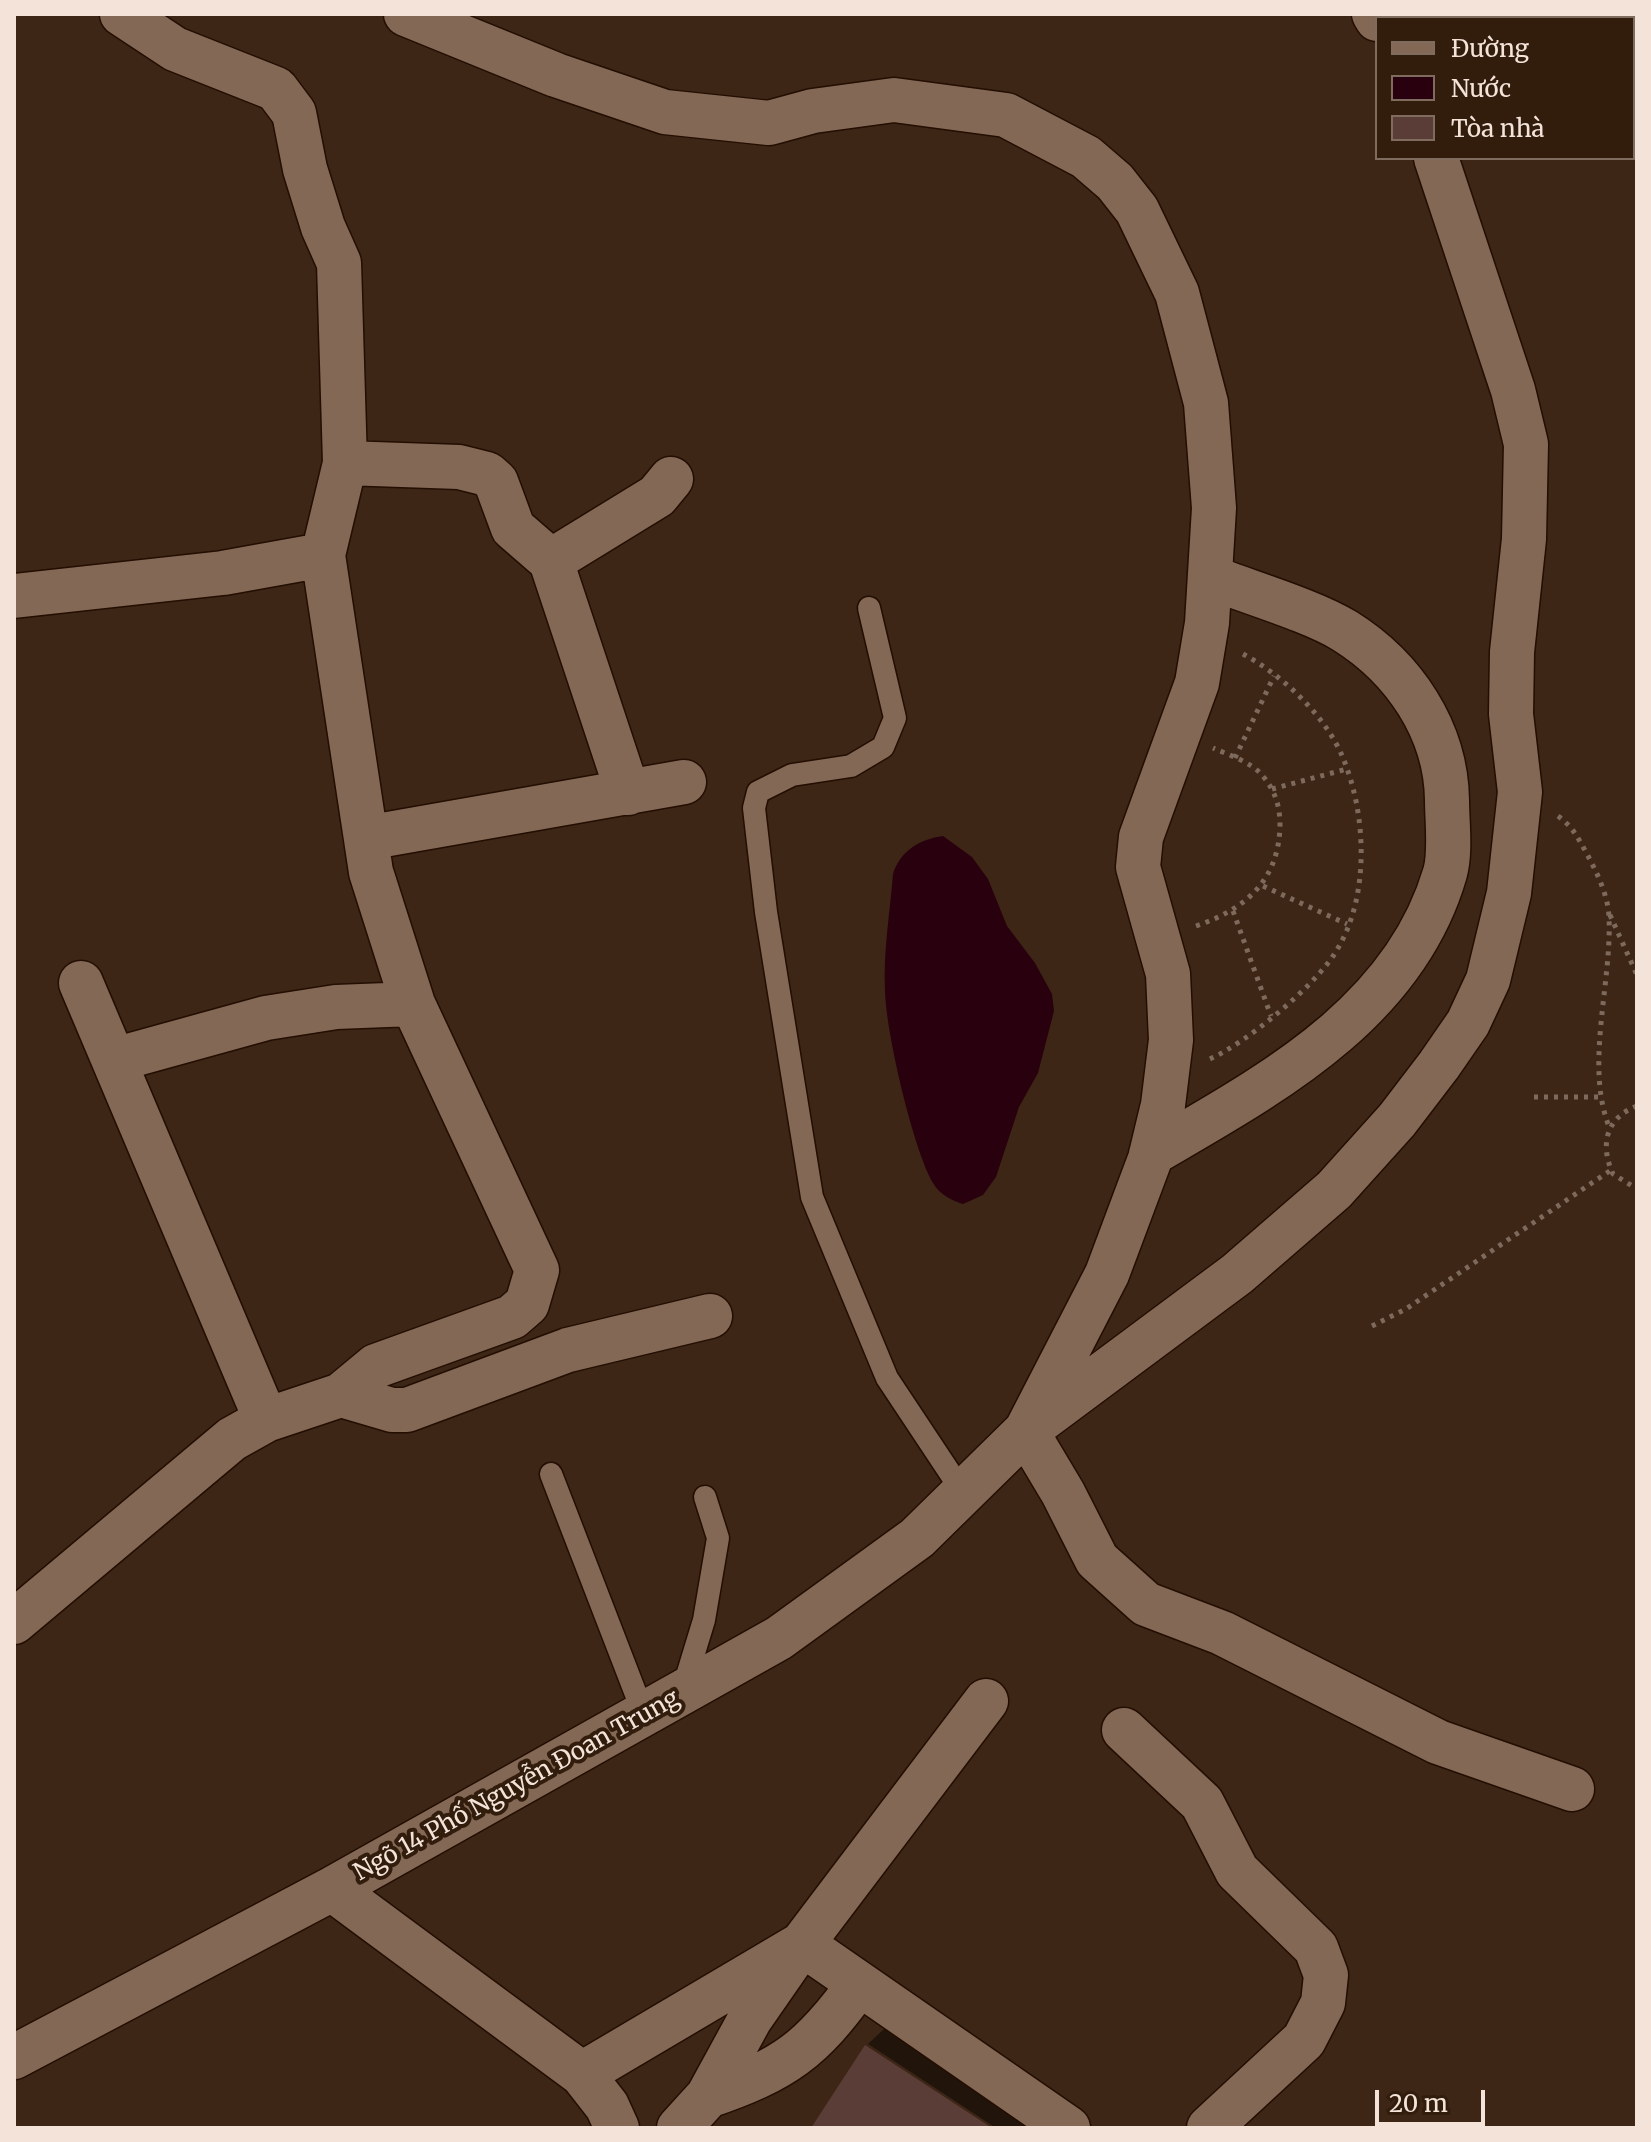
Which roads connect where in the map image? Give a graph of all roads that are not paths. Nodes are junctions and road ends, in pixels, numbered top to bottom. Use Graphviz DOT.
graph roads {
  1 [pos="122,14"];
  2 [pos="409,14"];
  3 [pos="1437,160"];
  4 [pos="345,463"];
  5 [pos="671,479"];
  6 [pos="323,555"];
  7 [pos="551,561"];
  8 [pos="1210,577"];
  9 [pos="14,596"];
  10 [pos="869,608"];
  11 [pos="684,782"];
  12 [pos="628,793"];
  13 [pos="366,838"];
  14 [pos="81,983"];
  15 [pos="413,1004"];
  16 [pos="114,1060"];
  17 [pos="1151,1154"];
  18 [pos="710,1316"];
  19 [pos="341,1395"];
  20 [pos="266,1420"];
  21 [pos="1026,1431"];
  22 [pos="551,1474"];
  23 [pos="975,1479"];
  24 [pos="705,1497"];
  25 [pos="14,1622"];
  26 [pos="682,1694"];
  27 [pos="986,1701"];
  28 [pos="644,1715"];
  29 [pos="1124,1730"];
  30 [pos="1572,1789"];
  31 [pos="332,1889"];
  32 [pos="802,1944"];
  33 [pos="859,1984"];
  34 [pos="14,2057"];
  35 [pos="582,2074"];
  36 [pos="708,2096"];
  37 [pos="617,2128"];
  38 [pos="679,2128"];
  39 [pos="1068,2128"];
  40 [pos="1209,2128"];
  1 -- 4 [label="street"];
  2 -- 8 [label="street"];
  3 -- 21 [label="street"];
  4 -- 6 [label="street"];
  4 -- 7 [label="street"];
  5 -- 7 [label="street"];
  6 -- 9 [label="street"];
  6 -- 13 [label="street"];
  7 -- 12 [label="street"];
  8 -- 17 [label="street"];
  8 -- 17 [label="street"];
  10 -- 23 [label="lane"];
  11 -- 12 [label="street"];
  12 -- 13 [label="street"];
  13 -- 15 [label="street"];
  14 -- 16 [label="street"];
  15 -- 16 [label="street"];
  15 -- 19 [label="street"];
  16 -- 20 [label="street"];
  17 -- 21 [label="street"];
  18 -- 19 [label="street"];
  19 -- 20 [label="street"];
  20 -- 25 [label="street"];
  21 -- 23 [label="street, Ngõ 14 Phố Nguyễn Đoan Trung"];
  21 -- 30 [label="street"];
  22 -- 28 [label="lane"];
  23 -- 26 [label="street, Ngõ 14 Phố Nguyễn Đoan Trung"];
  24 -- 26 [label="lane"];
  26 -- 28 [label="street, Ngõ 14 Phố Nguyễn Đoan Trung"];
  27 -- 32 [label="street"];
  28 -- 31 [label="street, Ngõ 14 Phố Nguyễn Đoan Trung"];
  29 -- 40 [label="street"];
  31 -- 34 [label="street, Ngõ 14 Phố Nguyễn Đoan Trung"];
  31 -- 35 [label="street"];
  32 -- 33 [label="street"];
  32 -- 35 [label="street"];
  32 -- 36 [label="street"];
  33 -- 36 [label="street"];
  33 -- 39 [label="street"];
  35 -- 37 [label="street"];
  36 -- 38 [label="street"];
}
